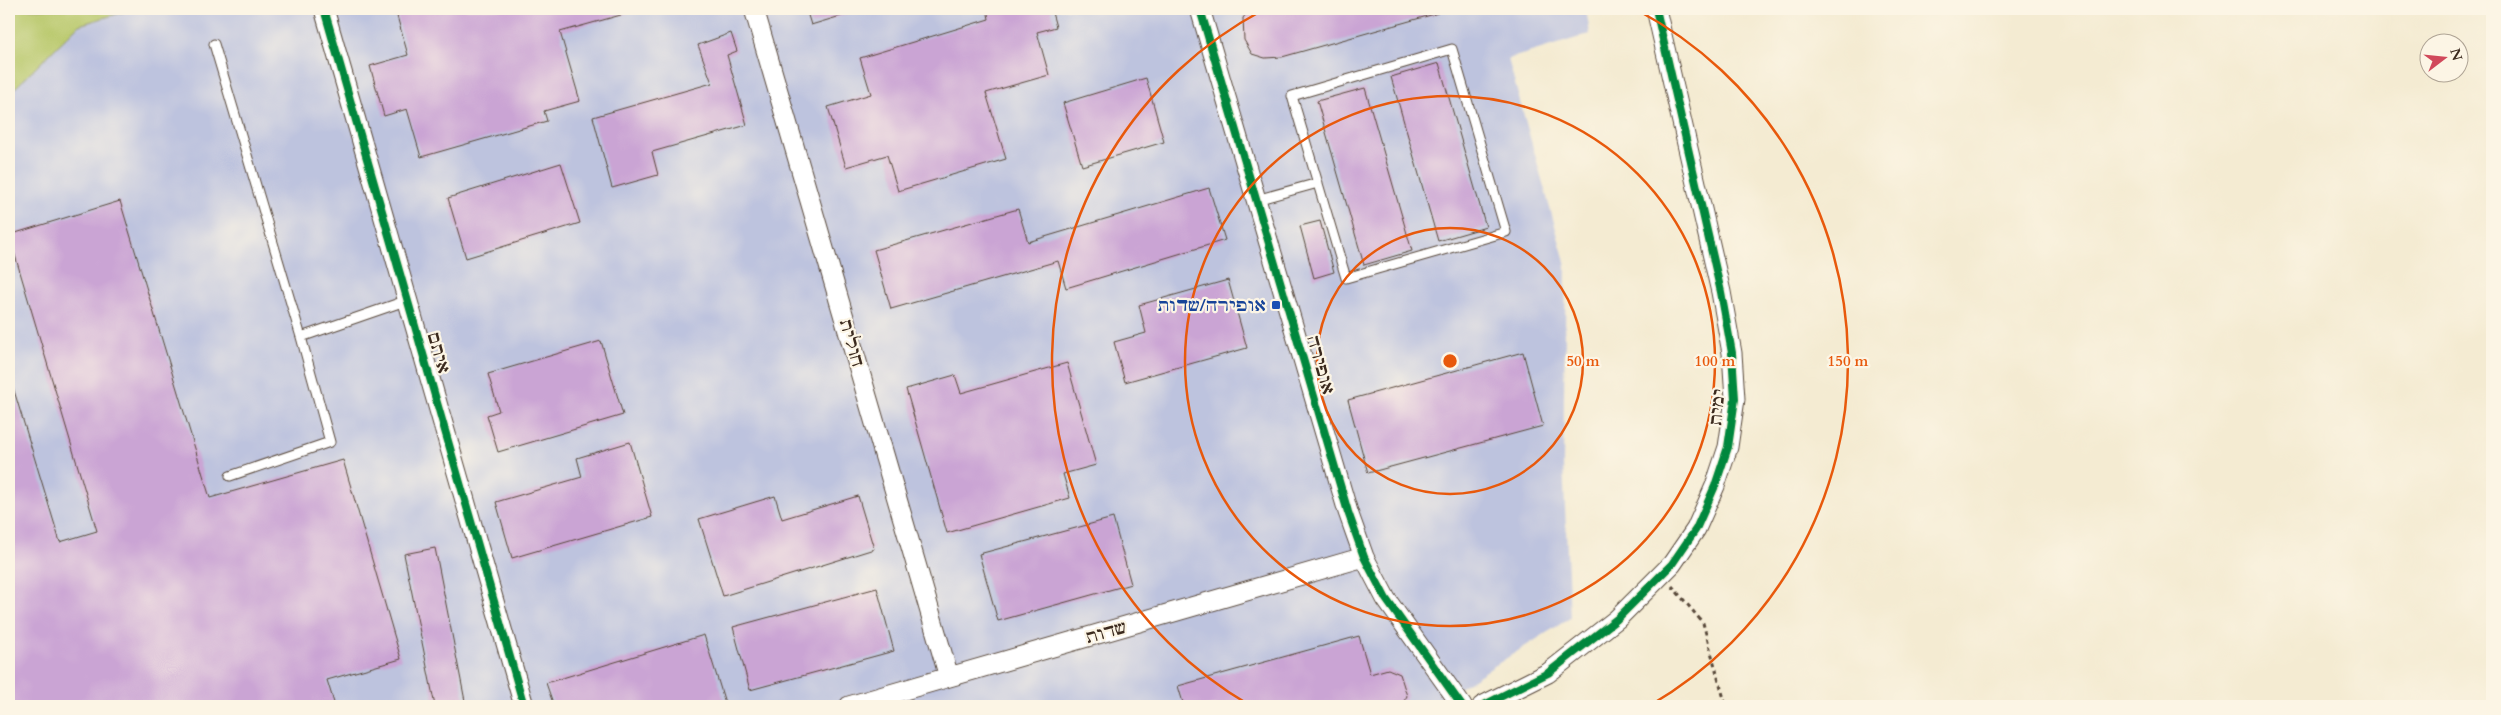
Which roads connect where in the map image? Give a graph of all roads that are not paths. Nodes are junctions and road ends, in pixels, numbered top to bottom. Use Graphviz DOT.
graph roads {
  1 [pos="324,9"];
  2 [pos="754,9"];
  3 [pos="1200,9"];
  4 [pos="1656,9"];
  5 [pos="214,44"];
  6 [pos="1318,183"];
  7 [pos="1256,200"];
  8 [pos="408,300"];
  9 [pos="301,336"];
  10 [pos="230,476"];
  11 [pos="1364,557"];
  12 [pos="949,677"];
  13 [pos="524,706"];
  14 [pos="849,706"];
  15 [pos="1462,706"];
  16 [pos="1482,706"];
  1 -- 8 [label="street, איתם"];
  2 -- 12 [label="street, חולית"];
  3 -- 7 [label="street, אופירה"];
  4 -- 16 [label="street, ימית"];
  5 -- 9 [label="lane"];
  6 -- 6 [label="lane"];
  6 -- 7 [label="lane"];
  7 -- 11 [label="street, אופירה"];
  8 -- 9 [label="lane"];
  8 -- 13 [label="street, איתם"];
  9 -- 10 [label="lane"];
  11 -- 12 [label="street, שדות"];
  11 -- 15 [label="street, אופירה"];
  12 -- 14 [label="street, שדות"];
}
